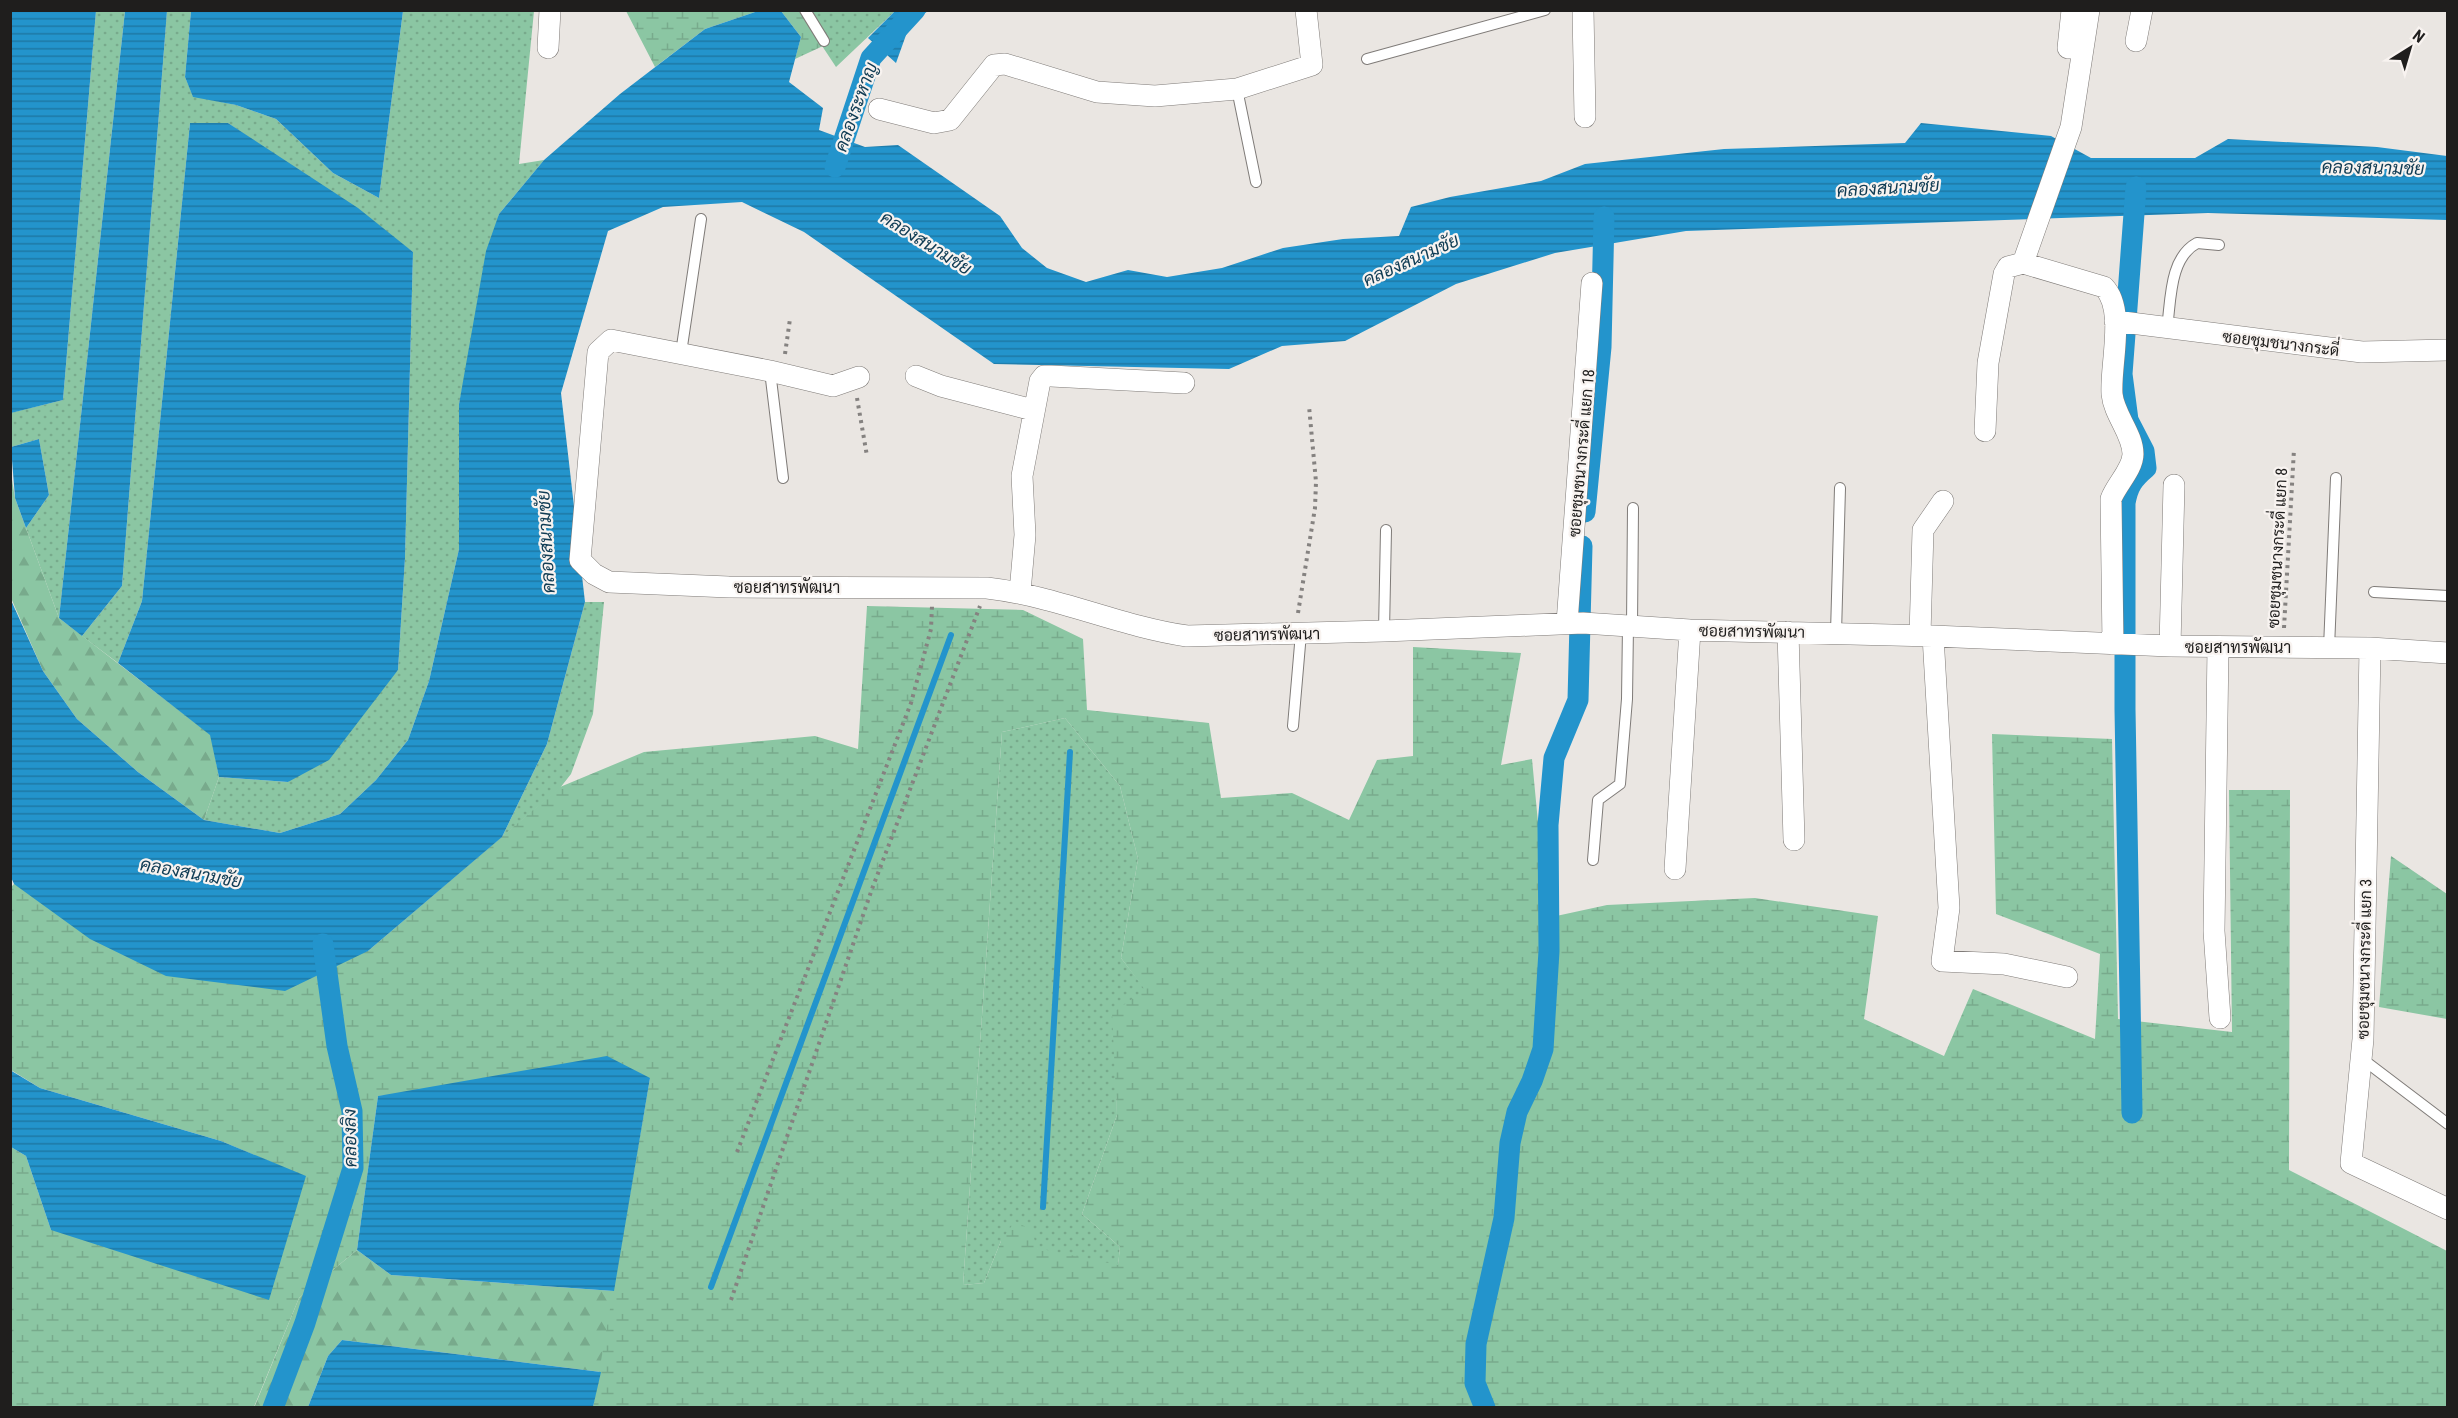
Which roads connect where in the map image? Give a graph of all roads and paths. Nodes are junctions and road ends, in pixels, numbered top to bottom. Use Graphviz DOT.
graph roads {
  1 [pos="550,10"];
  2 [pos="805,10"];
  3 [pos="1306,10"];
  4 [pos="1545,10"];
  5 [pos="1583,10"];
  6 [pos="2072,10"];
  7 [pos="2088,10"];
  8 [pos="2142,10"];
  9 [pos="824,40"];
  10 [pos="2136,41"];
  11 [pos="548,48"];
  12 [pos="2068,48"];
  13 [pos="1367,59"];
  14 [pos="1238,89"];
  15 [pos="879,109"];
  16 [pos="1585,117"];
  17 [pos="1256,182"];
  18 [pos="701,219"];
  19 [pos="2219,245"];
  20 [pos="2023,263"];
  21 [pos="1592,283"];
  22 [pos="790,319"];
  23 [pos="2122,322"];
  24 [pos="2167,328"];
  25 [pos="2448,350"];
  26 [pos="681,353"];
  27 [pos="776,372"];
  28 [pos="916,376"];
  29 [pos="859,377"];
  30 [pos="1184,383"];
  31 [pos="1309,406"];
  32 [pos="1033,410"];
  33 [pos="1985,432"];
  34 [pos="2294,449"];
  35 [pos="867,456"];
  36 [pos="783,478"];
  37 [pos="2336,478"];
  38 [pos="2174,484"];
  39 [pos="1840,489"];
  40 [pos="1943,501"];
  41 [pos="1633,508"];
  42 [pos="1386,530"];
  43 [pos="933,588"];
  44 [pos="987,588"];
  45 [pos="1020,592"];
  46 [pos="2374,592"];
  47 [pos="2448,596"];
  48 [pos="1574,623"];
  49 [pos="1630,626"];
  50 [pos="1690,630"];
  51 [pos="1384,632"];
  52 [pos="1788,632"];
  53 [pos="1298,633"];
  54 [pos="1836,633"];
  55 [pos="1927,636"];
  56 [pos="2121,644"];
  57 [pos="2170,646"];
  58 [pos="2218,647"];
  59 [pos="2283,647"];
  60 [pos="2329,648"];
  61 [pos="2370,648"];
  62 [pos="2448,653"];
  63 [pos="1293,726"];
  64 [pos="1794,840"];
  65 [pos="1593,860"];
  66 [pos="1675,869"];
  67 [pos="2067,976"];
  68 [pos="2220,1018"];
  69 [pos="2361,1058"];
  70 [pos="2448,1124"];
  71 [pos="737,1152"];
  72 [pos="2448,1209"];
  73 [pos="731,1300"];
  1 -- 11 [label="street"];
  2 -- 9 [label="lane"];
  3 -- 14 [label="street"];
  4 -- 13 [label="lane"];
  5 -- 16 [label="street"];
  6 -- 12 [label="street"];
  7 -- 20 [label="street"];
  8 -- 10 [label="street"];
  14 -- 15 [label="street"];
  14 -- 17 [label="lane"];
  18 -- 26 [label="lane"];
  19 -- 24 [label="lane"];
  20 -- 23 [label="street"];
  20 -- 33 [label="street"];
  21 -- 48 [label="street, ซอยชุมชนางกระดี่ แยก 18"];
  22 -- 27 [label="path"];
  23 -- 24 [label="street, ซอยชุมชนางกระดี่"];
  23 -- 56 [label="street"];
  24 -- 25 [label="street, ซอยชุมชนางกระดี่"];
  26 -- 27 [label="street, ซอยสาทรพัฒนา"];
  26 -- 43 [label="street, ซอยสาทรพัฒนา"];
  27 -- 29 [label="street, ซอยสาทรพัฒนา"];
  27 -- 36 [label="lane"];
  28 -- 32 [label="street"];
  29 -- 35 [label="path"];
  30 -- 32 [label="street"];
  31 -- 53 [label="path"];
  32 -- 45 [label="street"];
  34 -- 59 [label="path, ซอยชุมชนางกระดี่ แยก 8"];
  37 -- 60 [label="lane"];
  38 -- 57 [label="street"];
  39 -- 54 [label="lane"];
  40 -- 55 [label="street"];
  41 -- 49 [label="lane"];
  42 -- 51 [label="lane"];
  43 -- 44 [label="street, ซอยสาทรพัฒนา"];
  43 -- 71 [label="path"];
  44 -- 45 [label="street, ซอยสาทรพัฒนา"];
  44 -- 73 [label="path"];
  45 -- 53 [label="street, ซอยสาทรพัฒนา"];
  46 -- 47 [label="lane"];
  48 -- 49 [label="street, ซอยสาทรพัฒนา"];
  48 -- 51 [label="street, ซอยสาทรพัฒนา"];
  49 -- 50 [label="street, ซอยสาทรพัฒนา"];
  49 -- 65 [label="lane"];
  50 -- 52 [label="street, ซอยสาทรพัฒนา"];
  50 -- 66 [label="street"];
  51 -- 53 [label="street, ซอยสาทรพัฒนา"];
  52 -- 54 [label="street, ซอยสาทรพัฒนา"];
  52 -- 64 [label="street"];
  53 -- 63 [label="lane"];
  54 -- 55 [label="street, ซอยสาทรพัฒนา"];
  55 -- 56 [label="street, ซอยสาทรพัฒนา"];
  55 -- 67 [label="street"];
  56 -- 57 [label="street, ซอยสาทรพัฒนา"];
  57 -- 58 [label="street, ซอยสาทรพัฒนา"];
  58 -- 59 [label="street, ซอยสาทรพัฒนา"];
  58 -- 68 [label="street"];
  59 -- 60 [label="street, ซอยสาทรพัฒนา"];
  60 -- 61 [label="street, ซอยสาทรพัฒนา"];
  61 -- 62 [label="street, ซอยสาทรพัฒนา"];
  61 -- 69 [label="street, ซอยชุมชนางกระดี่ แยก 3"];
  69 -- 70 [label="lane"];
  69 -- 72 [label="street, ซอยชุมชนางกระดี่ แยก 3"];
}
